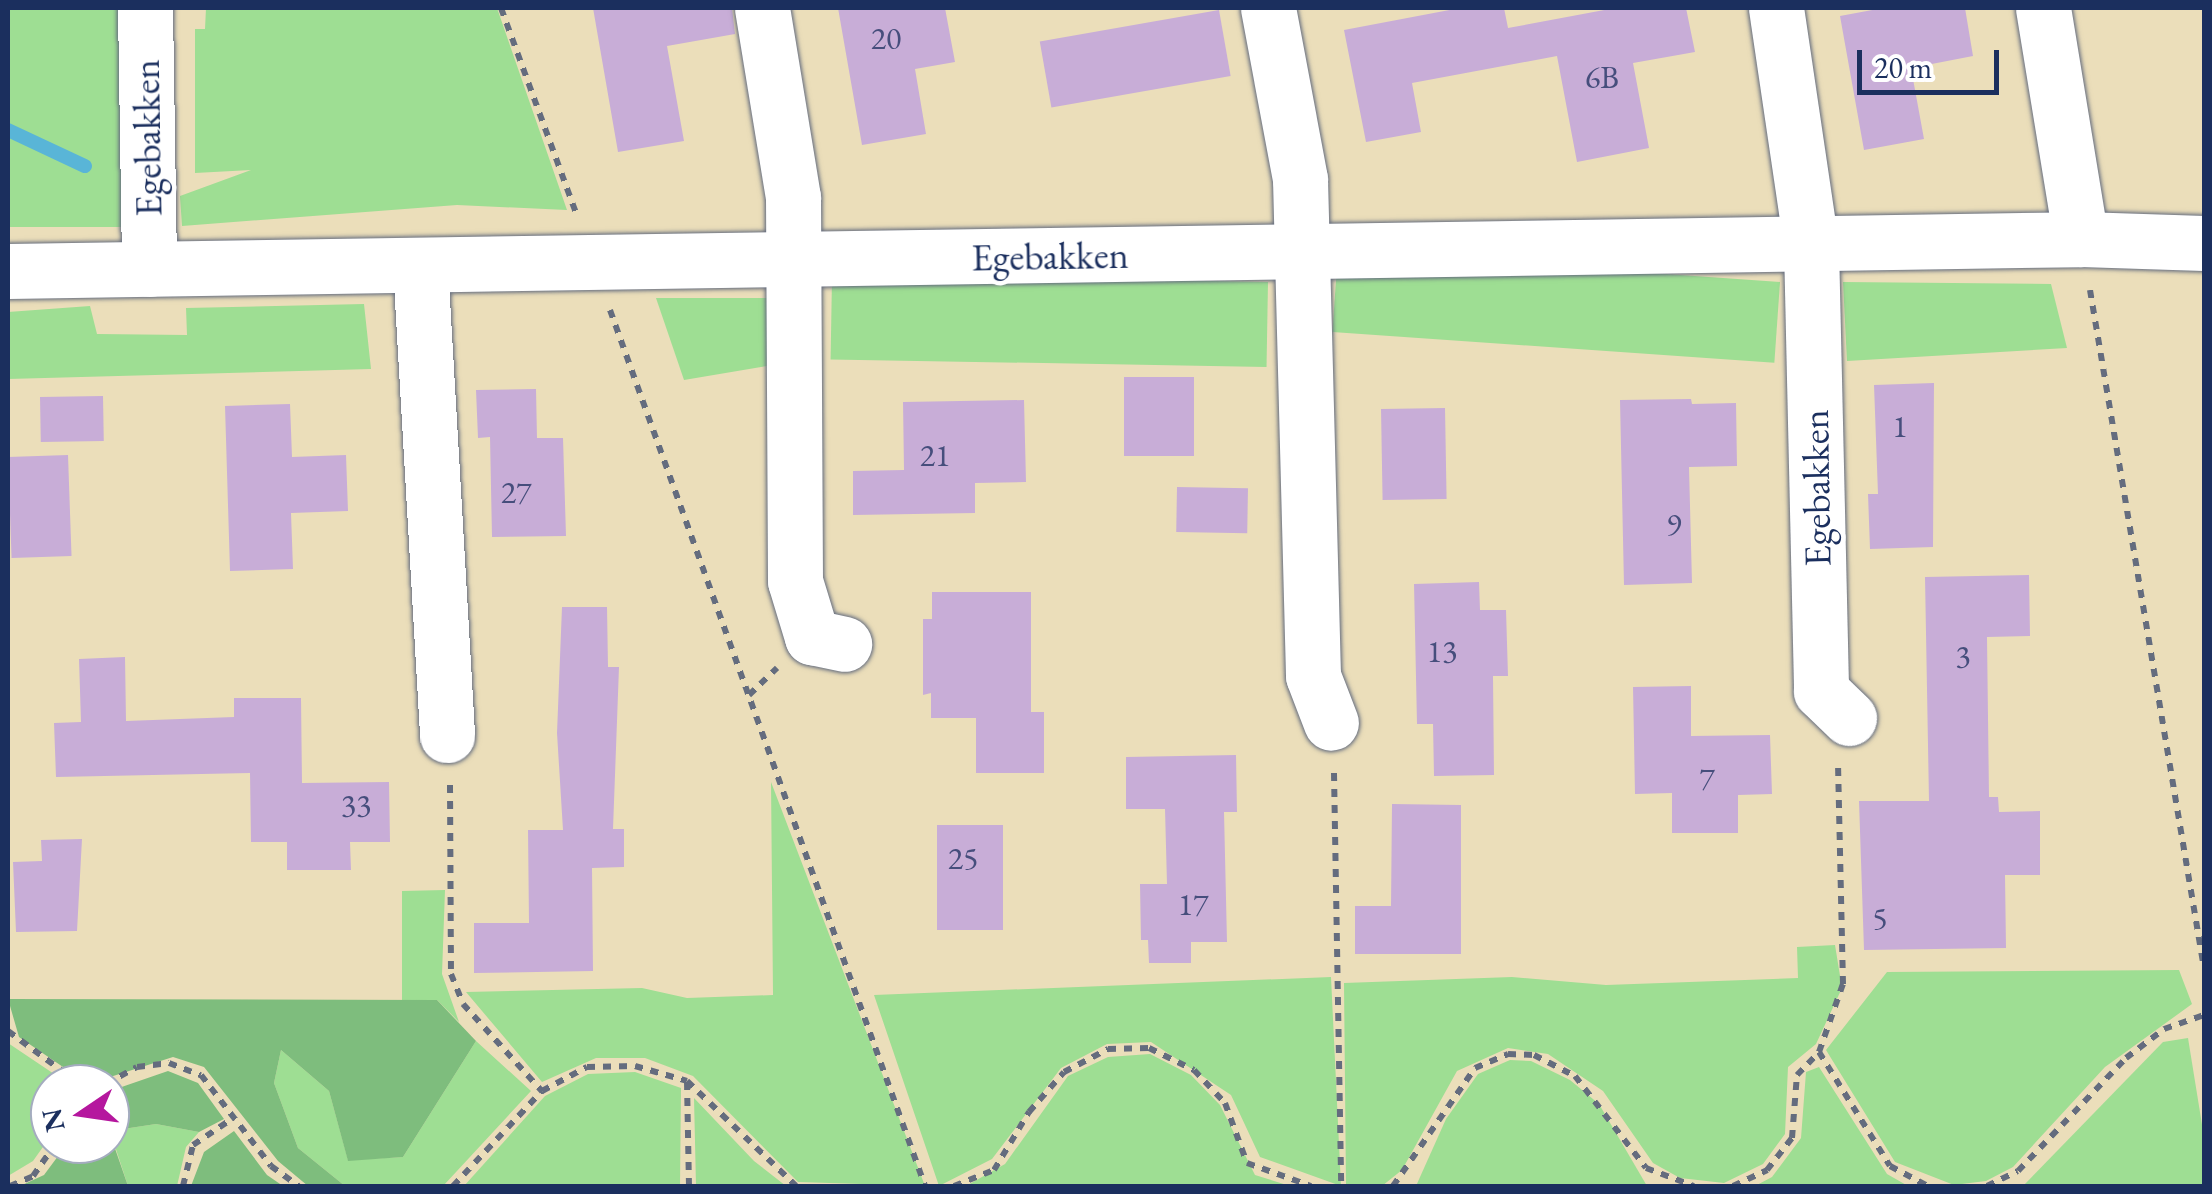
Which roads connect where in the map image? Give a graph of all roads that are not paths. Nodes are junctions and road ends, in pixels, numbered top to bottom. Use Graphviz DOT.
graph roads {
  1 [pos="145,8"];
  2 [pos="762,8"];
  3 [pos="1268,8"];
  4 [pos="1776,8"];
  5 [pos="2043,8"];
  6 [pos="2081,239"];
  7 [pos="2204,244"];
  8 [pos="1811,246"];
  9 [pos="1304,252"];
  10 [pos="796,260"];
  11 [pos="420,265"];
  12 [pos="149,268"];
  13 [pos="8,270"];
  14 [pos="844,644"];
  15 [pos="1849,718"];
  16 [pos="1331,723"];
  17 [pos="446,735"];
  1 -- 12 [label="street, Egebakken"];
  2 -- 10 [label="street"];
  3 -- 9 [label="street"];
  4 -- 8 [label="street, Egebakken"];
  5 -- 6 [label="street"];
  6 -- 7 [label="street, Egebakken"];
  6 -- 8 [label="street, Egebakken"];
  8 -- 9 [label="street, Egebakken"];
  8 -- 15 [label="street, Egebakken"];
  9 -- 10 [label="street, Egebakken"];
  9 -- 16 [label="street"];
  10 -- 11 [label="street, Egebakken"];
  10 -- 14 [label="street"];
  11 -- 12 [label="street, Egebakken"];
  11 -- 17 [label="street"];
  12 -- 13 [label="street, Egebakken"];
}
